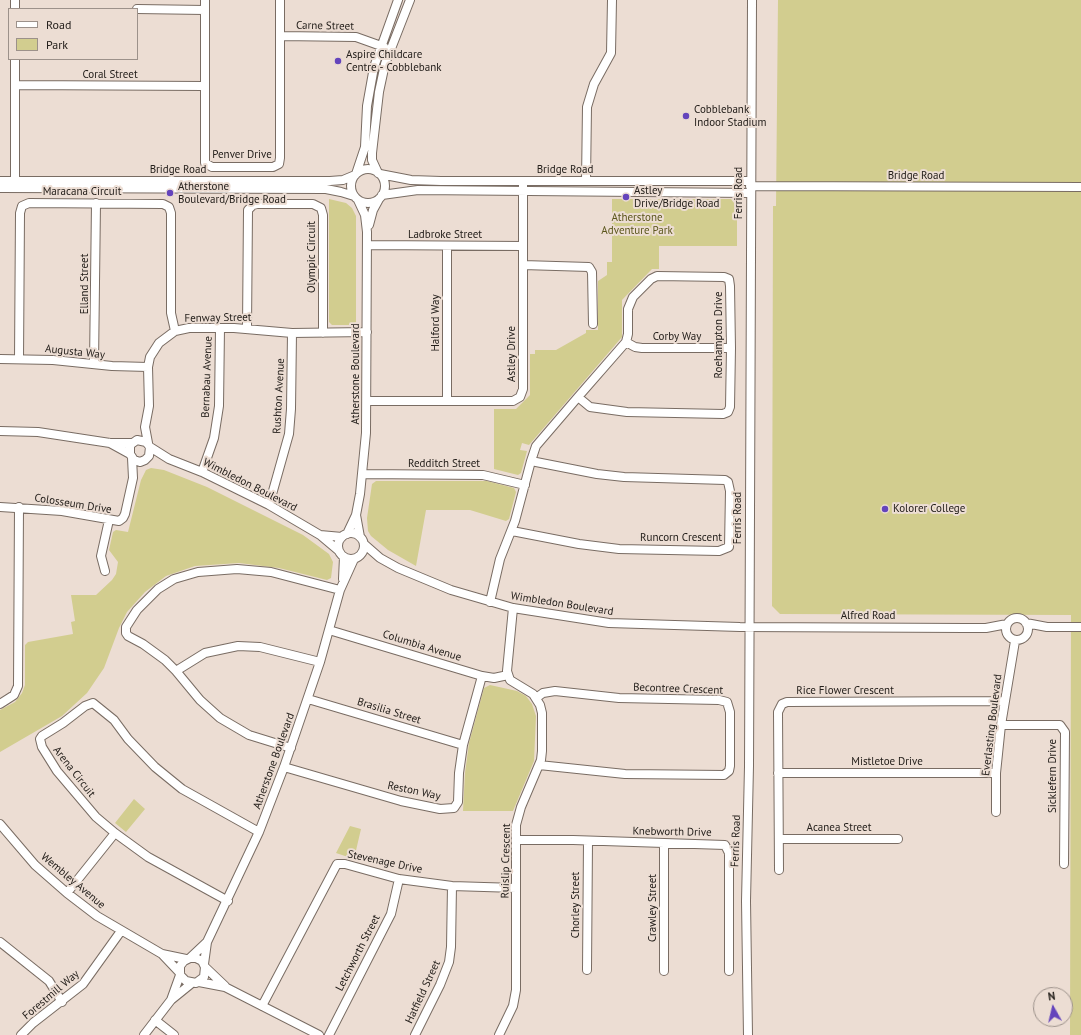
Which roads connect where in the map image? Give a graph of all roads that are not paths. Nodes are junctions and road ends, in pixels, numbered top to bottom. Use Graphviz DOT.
graph roads {
  1 [pos="205,0"];
  2 [pos="280,0"];
  3 [pos="398,0"];
  4 [pos="410,0"];
  5 [pos="612,0"];
  6 [pos="752,0"];
  7 [pos="138,9"];
  8 [pos="205,10"];
  9 [pos="280,36"];
  10 [pos="380,46"];
  11 [pos="390,50"];
  12 [pos="15,60"];
  13 [pos="15,85"];
  14 [pos="204,86"];
  15 [pos="356,174"];
  16 [pos="379,174"];
  17 [pos="0,181"];
  18 [pos="523,181"];
  19 [pos="586,181"];
  20 [pos="14,182"];
  21 [pos="750,187"];
  22 [pos="1081,187"];
  23 [pos="0,188"];
  24 [pos="523,190"];
  25 [pos="381,196"];
  26 [pos="356,198"];
  27 [pos="96,203"];
  28 [pos="367,232"];
  29 [pos="367,245"];
  30 [pos="447,246"];
  31 [pos="523,246"];
  32 [pos="523,265"];
  33 [pos="593,324"];
  34 [pos="220,328"];
  35 [pos="247,328"];
  36 [pos="175,331"];
  37 [pos="368,332"];
  38 [pos="292,333"];
  39 [pos="323,333"];
  40 [pos="626,342"];
  41 [pos="731,348"];
  42 [pos="0,358"];
  43 [pos="20,358"];
  44 [pos="94,364"];
  45 [pos="148,367"];
  46 [pos="578,397"];
  47 [pos="367,401"];
  48 [pos="447,401"];
  49 [pos="145,426"];
  50 [pos="0,431"];
  51 [pos="133,442"];
  52 [pos="110,443"];
  53 [pos="149,445"];
  54 [pos="131,456"];
  55 [pos="146,459"];
  56 [pos="169,459"];
  57 [pos="531,461"];
  58 [pos="202,472"];
  59 [pos="362,474"];
  60 [pos="133,478"];
  61 [pos="524,485"];
  62 [pos="269,505"];
  63 [pos="0,507"];
  64 [pos="19,507"];
  65 [pos="356,515"];
  66 [pos="109,520"];
  67 [pos="512,531"];
  68 [pos="320,535"];
  69 [pos="344,535"];
  70 [pos="362,541"];
  71 [pos="341,554"];
  72 [pos="357,557"];
  73 [pos="380,558"];
  74 [pos="106,571"];
  75 [pos="343,580"];
  76 [pos="340,590"];
  77 [pos="490,602"];
  78 [pos="514,608"];
  79 [pos="1026,623"];
  80 [pos="1007,624"];
  81 [pos="749,627"];
  82 [pos="1048,627"];
  83 [pos="1081,627"];
  84 [pos="986,628"];
  85 [pos="329,630"];
  86 [pos="1006,634"];
  87 [pos="1027,634"];
  88 [pos="1015,641"];
  89 [pos="320,662"];
  90 [pos="176,671"];
  91 [pos="508,675"];
  92 [pos="482,676"];
  93 [pos="536,698"];
  94 [pos="308,699"];
  95 [pos="1005,701"];
  96 [pos="0,704"];
  97 [pos="1001,725"];
  98 [pos="462,745"];
  99 [pos="291,748"];
  100 [pos="539,765"];
  101 [pos="284,767"];
  102 [pos="778,773"];
  103 [pos="996,773"];
  104 [pos="996,812"];
  105 [pos="0,824"];
  106 [pos="259,832"];
  107 [pos="115,833"];
  108 [pos="779,839"];
  109 [pos="898,839"];
  110 [pos="516,840"];
  111 [pos="588,841"];
  112 [pos="664,844"];
  113 [pos="1064,864"];
  114 [pos="778,870"];
  115 [pos="400,879"];
  116 [pos="452,886"];
  117 [pos="516,888"];
  118 [pos="67,893"];
  119 [pos="228,901"];
  120 [pos="121,931"];
  121 [pos="0,942"];
  122 [pos="207,942"];
  123 [pos="162,954"];
  124 [pos="188,958"];
  125 [pos="205,966"];
  126 [pos="587,970"];
  127 [pos="664,971"];
  128 [pos="729,971"];
  129 [pos="180,974"];
  130 [pos="196,983"];
  131 [pos="226,987"];
  132 [pos="170,1000"];
  133 [pos="62,1002"];
  134 [pos="262,1006"];
  135 [pos="155,1020"];
  136 [pos="21,1035"];
  137 [pos="144,1035"];
  138 [pos="174,1035"];
  139 [pos="319,1035"];
  140 [pos="329,1035"];
  141 [pos="415,1035"];
  142 [pos="499,1035"];
  143 [pos="748,1035"];
  1 -- 8 [label="street, Penver Drive"];
  2 -- 9 [label="street, Penver Drive"];
  3 -- 10 [label="street"];
  4 -- 11 [label="street"];
  5 -- 19 [label="street"];
  6 -- 21 [label="street, Ferris Road"];
  7 -- 8 [label="street"];
  8 -- 14 [label="street, Penver Drive"];
  9 -- 10 [label="street, Carne Street"];
  9 -- 14 [label="street, Penver Drive"];
  10 -- 11 [label="street, Carne Street"];
  10 -- 15 [label="street"];
  11 -- 16 [label="street"];
  12 -- 13 [label="street"];
  13 -- 14 [label="street, Coral Street"];
  13 -- 20 [label="street"];
  15 -- 16 [label="street"];
  15 -- 20 [label="street, Bridge Road"];
  15 -- 26 [label="street"];
  16 -- 18 [label="street, Bridge Road"];
  16 -- 25 [label="street"];
  17 -- 20 [label="street, Bridge Road"];
  18 -- 19 [label="street, Bridge Road"];
  18 -- 24 [label="street, Astley Drive"];
  19 -- 21 [label="street, Bridge Road"];
  21 -- 22 [label="street, Bridge Road"];
  21 -- 24 [label="street, Bridge Road"];
  21 -- 81 [label="street, Ferris Road"];
  23 -- 26 [label="street, Bridge Road"];
  24 -- 25 [label="street, Bridge Road"];
  24 -- 31 [label="street, Astley Drive"];
  25 -- 26 [label="street"];
  25 -- 28 [label="street, Atherstone Boulevard"];
  26 -- 28 [label="street, Atherstone Boulevard"];
  27 -- 36 [label="street, Maracana Circuit"];
  27 -- 43 [label="street, Maracana Circuit"];
  27 -- 44 [label="street, Elland Street"];
  28 -- 29 [label="street, Atherstone Boulevard"];
  29 -- 30 [label="street, Ladbroke Street"];
  29 -- 37 [label="street, Atherstone Boulevard"];
  30 -- 31 [label="street, Ladbroke Street"];
  30 -- 48 [label="street, Halford Way"];
  31 -- 32 [label="street, Astley Drive"];
  32 -- 33 [label="street"];
  32 -- 48 [label="street, Astley Drive"];
  34 -- 35 [label="street, Fenway Street"];
  34 -- 36 [label="street, Fenway Street"];
  34 -- 58 [label="street, Bernabau Avenue"];
  35 -- 38 [label="street, Fenway Street"];
  35 -- 39 [label="street, Olympic Circuit"];
  36 -- 45 [label="street, Fenway Street"];
  37 -- 39 [label="street, Fenway Street"];
  37 -- 47 [label="street, Atherstone Boulevard"];
  38 -- 39 [label="street, Fenway Street"];
  38 -- 62 [label="street, Rushton Avenue"];
  40 -- 41 [label="street, Corby Way"];
  40 -- 41 [label="street, Roehampton Drive"];
  40 -- 46 [label="street"];
  41 -- 46 [label="street, Roehampton Drive"];
  42 -- 43 [label="street, Augusta Way"];
  43 -- 44 [label="street, Augusta Way"];
  44 -- 45 [label="street, Augusta Way"];
  45 -- 49 [label="street, Fenway Street"];
  46 -- 57 [label="street"];
  47 -- 48 [label="street, Astley Drive"];
  47 -- 59 [label="street, Atherstone Boulevard"];
  49 -- 51 [label="street, Fenway Street"];
  49 -- 53 [label="street, Fenway Street"];
  50 -- 52 [label="street"];
  51 -- 52 [label="street"];
  51 -- 53 [label="street"];
  51 -- 54 [label="street"];
  52 -- 54 [label="street"];
  53 -- 55 [label="street"];
  53 -- 56 [label="street, Wimbledon Boulevard"];
  54 -- 55 [label="street"];
  54 -- 60 [label="street, Colosseum Drive"];
  55 -- 56 [label="street, Wimbledon Boulevard"];
  55 -- 60 [label="street, Colosseum Drive"];
  56 -- 58 [label="street, Wimbledon Boulevard"];
  57 -- 61 [label="street"];
  57 -- 67 [label="street, Runcorn Crescent"];
  58 -- 62 [label="street, Wimbledon Boulevard"];
  59 -- 61 [label="street, Redditch Street"];
  59 -- 65 [label="street, Atherstone Boulevard"];
  60 -- 66 [label="street, Colosseum Drive"];
  61 -- 67 [label="street"];
  62 -- 68 [label="street, Wimbledon Boulevard"];
  63 -- 64 [label="street, Colosseum Drive"];
  64 -- 66 [label="street, Colosseum Drive"];
  64 -- 96 [label="street"];
  65 -- 69 [label="street, Atherstone Boulevard"];
  65 -- 70 [label="street, Atherstone Boulevard"];
  66 -- 74 [label="street"];
  67 -- 77 [label="street"];
  68 -- 69 [label="street, Wimbledon Boulevard"];
  68 -- 71 [label="street, Wimbledon Boulevard"];
  69 -- 70 [label="street"];
  69 -- 71 [label="street"];
  70 -- 72 [label="street"];
  70 -- 73 [label="street, Wimbledon Boulevard"];
  71 -- 72 [label="street"];
  71 -- 75 [label="street, Atherstone Boulevard"];
  72 -- 73 [label="street, Wimbledon Boulevard"];
  72 -- 75 [label="street, Atherstone Boulevard"];
  73 -- 77 [label="street, Wimbledon Boulevard"];
  75 -- 76 [label="street, Atherstone Boulevard"];
  76 -- 85 [label="street, Atherstone Boulevard"];
  76 -- 90 [label="street"];
  77 -- 78 [label="street, Wimbledon Boulevard"];
  78 -- 81 [label="street, Wimbledon Boulevard"];
  78 -- 91 [label="street"];
  79 -- 80 [label="street"];
  79 -- 82 [label="street"];
  79 -- 87 [label="street"];
  80 -- 84 [label="street, Alfred Road"];
  80 -- 86 [label="street"];
  81 -- 84 [label="street, Alfred Road"];
  81 -- 143 [label="street, Ferris Road"];
  82 -- 83 [label="street"];
  82 -- 87 [label="street"];
  84 -- 86 [label="street, Alfred Road"];
  85 -- 89 [label="street, Atherstone Boulevard"];
  85 -- 92 [label="street, Columbia Avenue"];
  86 -- 88 [label="street"];
  87 -- 88 [label="street"];
  88 -- 95 [label="street, Everlasting Boulevard"];
  89 -- 90 [label="street"];
  89 -- 94 [label="street, Atherstone Boulevard"];
  90 -- 99 [label="street"];
  91 -- 92 [label="street, Columbia Avenue"];
  91 -- 93 [label="street"];
  92 -- 98 [label="street, Reston Way"];
  93 -- 100 [label="street, Ruislip Crescent"];
  93 -- 100 [label="street, Becontree Crescent"];
  94 -- 98 [label="street, Brasilia Street"];
  94 -- 99 [label="street, Atherstone Boulevard"];
  95 -- 97 [label="street, Everlasting Boulevard"];
  95 -- 102 [label="street, Rice Flower Crescent"];
  97 -- 103 [label="street, Everlasting Boulevard"];
  97 -- 113 [label="street, Sicklefern Drive"];
  98 -- 101 [label="street, Reston Way"];
  99 -- 101 [label="street, Atherstone Boulevard"];
  100 -- 110 [label="street, Ruislip Crescent"];
  101 -- 106 [label="street, Atherstone Boulevard"];
  102 -- 103 [label="street, Mistletoe Drive"];
  102 -- 108 [label="street, Rice Flower Crescent"];
  103 -- 104 [label="street, Everlasting Boulevard"];
  105 -- 118 [label="street, Wembley Avenue"];
  106 -- 107 [label="street, Arena Circuit"];
  106 -- 119 [label="street, Atherstone Boulevard"];
  107 -- 118 [label="street"];
  107 -- 119 [label="street, Arena Circuit"];
  108 -- 109 [label="street, Acanea Street"];
  108 -- 114 [label="street, Rice Flower Crescent"];
  110 -- 111 [label="street, Knebworth Drive"];
  110 -- 117 [label="street, Ruislip Crescent"];
  111 -- 112 [label="street, Knebworth Drive"];
  111 -- 126 [label="street, Chorley Street"];
  112 -- 127 [label="street, Crawley Street"];
  112 -- 128 [label="street, Knebworth Drive"];
  115 -- 116 [label="street, Stevenage Drive"];
  115 -- 134 [label="street, Stevenage Drive"];
  115 -- 140 [label="street, Letchworth Street"];
  116 -- 117 [label="street, Stevenage Drive"];
  116 -- 141 [label="street, Hatfield Street"];
  117 -- 142 [label="street, Ruislip Crescent"];
  118 -- 120 [label="street, Wembley Avenue"];
  119 -- 122 [label="street, Atherstone Boulevard"];
  120 -- 123 [label="street, Wembley Avenue"];
  120 -- 133 [label="street, Forestmill Way"];
  121 -- 133 [label="street"];
  122 -- 124 [label="street, Atherstone Boulevard"];
  122 -- 125 [label="street, Atherstone Boulevard"];
  123 -- 124 [label="street, Wembley Avenue"];
  123 -- 129 [label="street, Wembley Avenue"];
  124 -- 125 [label="street"];
  124 -- 129 [label="street"];
  125 -- 130 [label="street"];
  125 -- 131 [label="street"];
  129 -- 130 [label="street"];
  129 -- 132 [label="street"];
  130 -- 131 [label="street"];
  130 -- 132 [label="street"];
  131 -- 134 [label="street"];
  132 -- 135 [label="street"];
  133 -- 136 [label="street, Forestmill Way"];
  134 -- 139 [label="street"];
  135 -- 137 [label="street"];
  135 -- 138 [label="street"];
}
